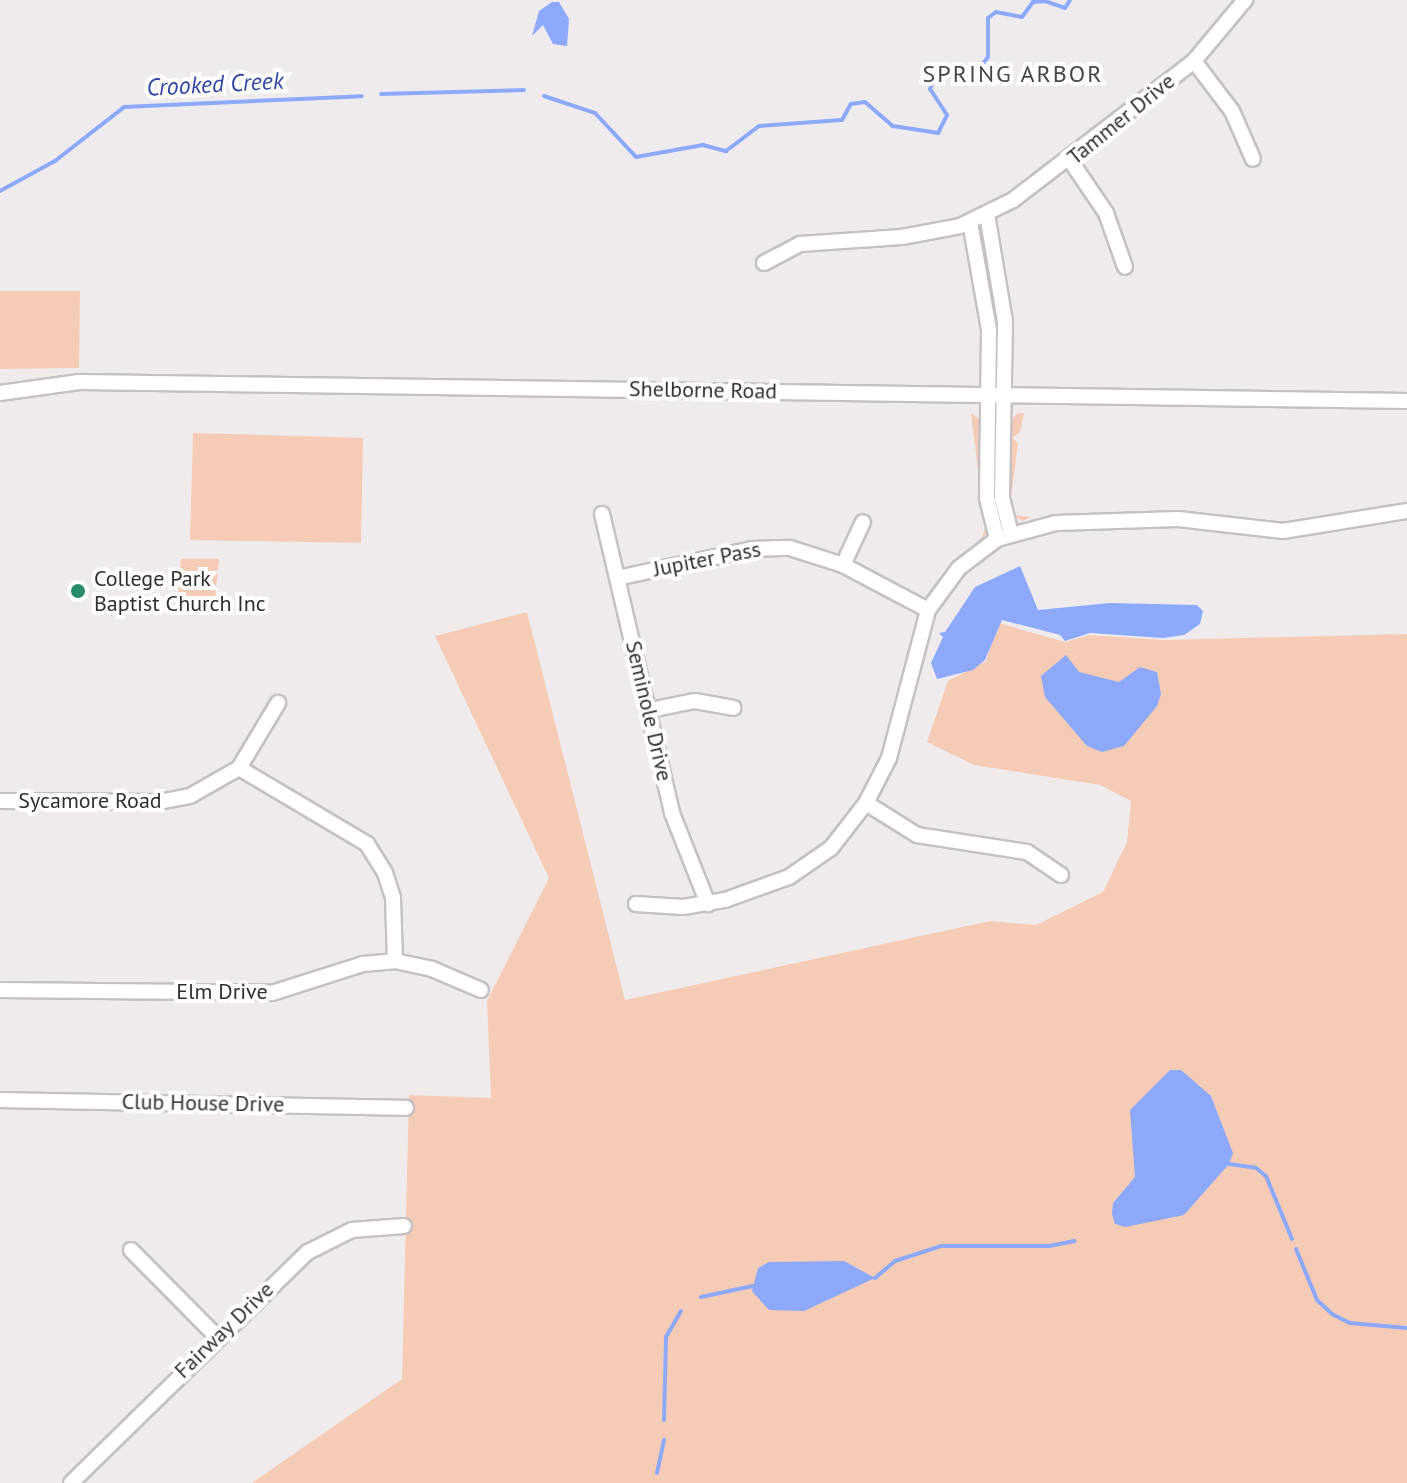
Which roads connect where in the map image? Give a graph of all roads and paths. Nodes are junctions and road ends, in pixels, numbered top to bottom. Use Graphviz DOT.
graph roads {
  1 [pos="1245,0"];
  2 [pos="1194,61"];
  3 [pos="1253,159"];
  4 [pos="1070,160"];
  5 [pos="979,218"];
  6 [pos="764,263"];
  7 [pos="1125,267"];
  8 [pos="0,393"];
  9 [pos="988,395"];
  10 [pos="1004,395"];
  11 [pos="1407,401"];
  12 [pos="1407,511"];
  13 [pos="602,514"];
  14 [pos="863,522"];
  15 [pos="1004,536"];
  16 [pos="843,565"];
  17 [pos="617,578"];
  18 [pos="928,610"];
  19 [pos="278,703"];
  20 [pos="733,708"];
  21 [pos="650,710"];
  22 [pos="239,768"];
  23 [pos="0,801"];
  24 [pos="866,803"];
  25 [pos="1061,875"];
  26 [pos="636,904"];
  27 [pos="708,904"];
  28 [pos="395,961"];
  29 [pos="0,990"];
  30 [pos="481,990"];
  31 [pos="0,1100"];
  32 [pos="406,1108"];
  33 [pos="404,1226"];
  34 [pos="131,1250"];
  35 [pos="217,1337"];
  36 [pos="71,1483"];
  1 -- 2 [label="street, Tammer Drive"];
  2 -- 3 [label="street"];
  2 -- 4 [label="street, Tammer Drive"];
  4 -- 5 [label="street, Tammer Drive"];
  4 -- 7 [label="street"];
  5 -- 6 [label="street"];
  5 -- 9 [label="street"];
  5 -- 10 [label="street"];
  8 -- 9 [label="street, Shelborne Road"];
  9 -- 10 [label="street, Shelborne Road"];
  9 -- 15 [label="street"];
  10 -- 11 [label="street, Shelborne Road"];
  10 -- 15 [label="street"];
  12 -- 15 [label="street"];
  13 -- 17 [label="street, Seminole Drive"];
  14 -- 16 [label="street"];
  15 -- 18 [label="street"];
  16 -- 17 [label="street, Jupiter Pass"];
  16 -- 18 [label="street, Jupiter Pass"];
  17 -- 21 [label="street, Seminole Drive"];
  18 -- 24 [label="street"];
  19 -- 22 [label="street, Sycamore Road"];
  20 -- 21 [label="street"];
  21 -- 27 [label="street, Seminole Drive"];
  22 -- 23 [label="street, Sycamore Road"];
  22 -- 28 [label="street"];
  24 -- 25 [label="street"];
  24 -- 27 [label="street"];
  26 -- 27 [label="street"];
  28 -- 29 [label="street, Elm Drive"];
  28 -- 30 [label="street, Elm Drive"];
  31 -- 32 [label="street, Club House Drive"];
  33 -- 35 [label="street, Fairway Drive"];
  34 -- 35 [label="street"];
  35 -- 36 [label="street, Fairway Drive"];
}
